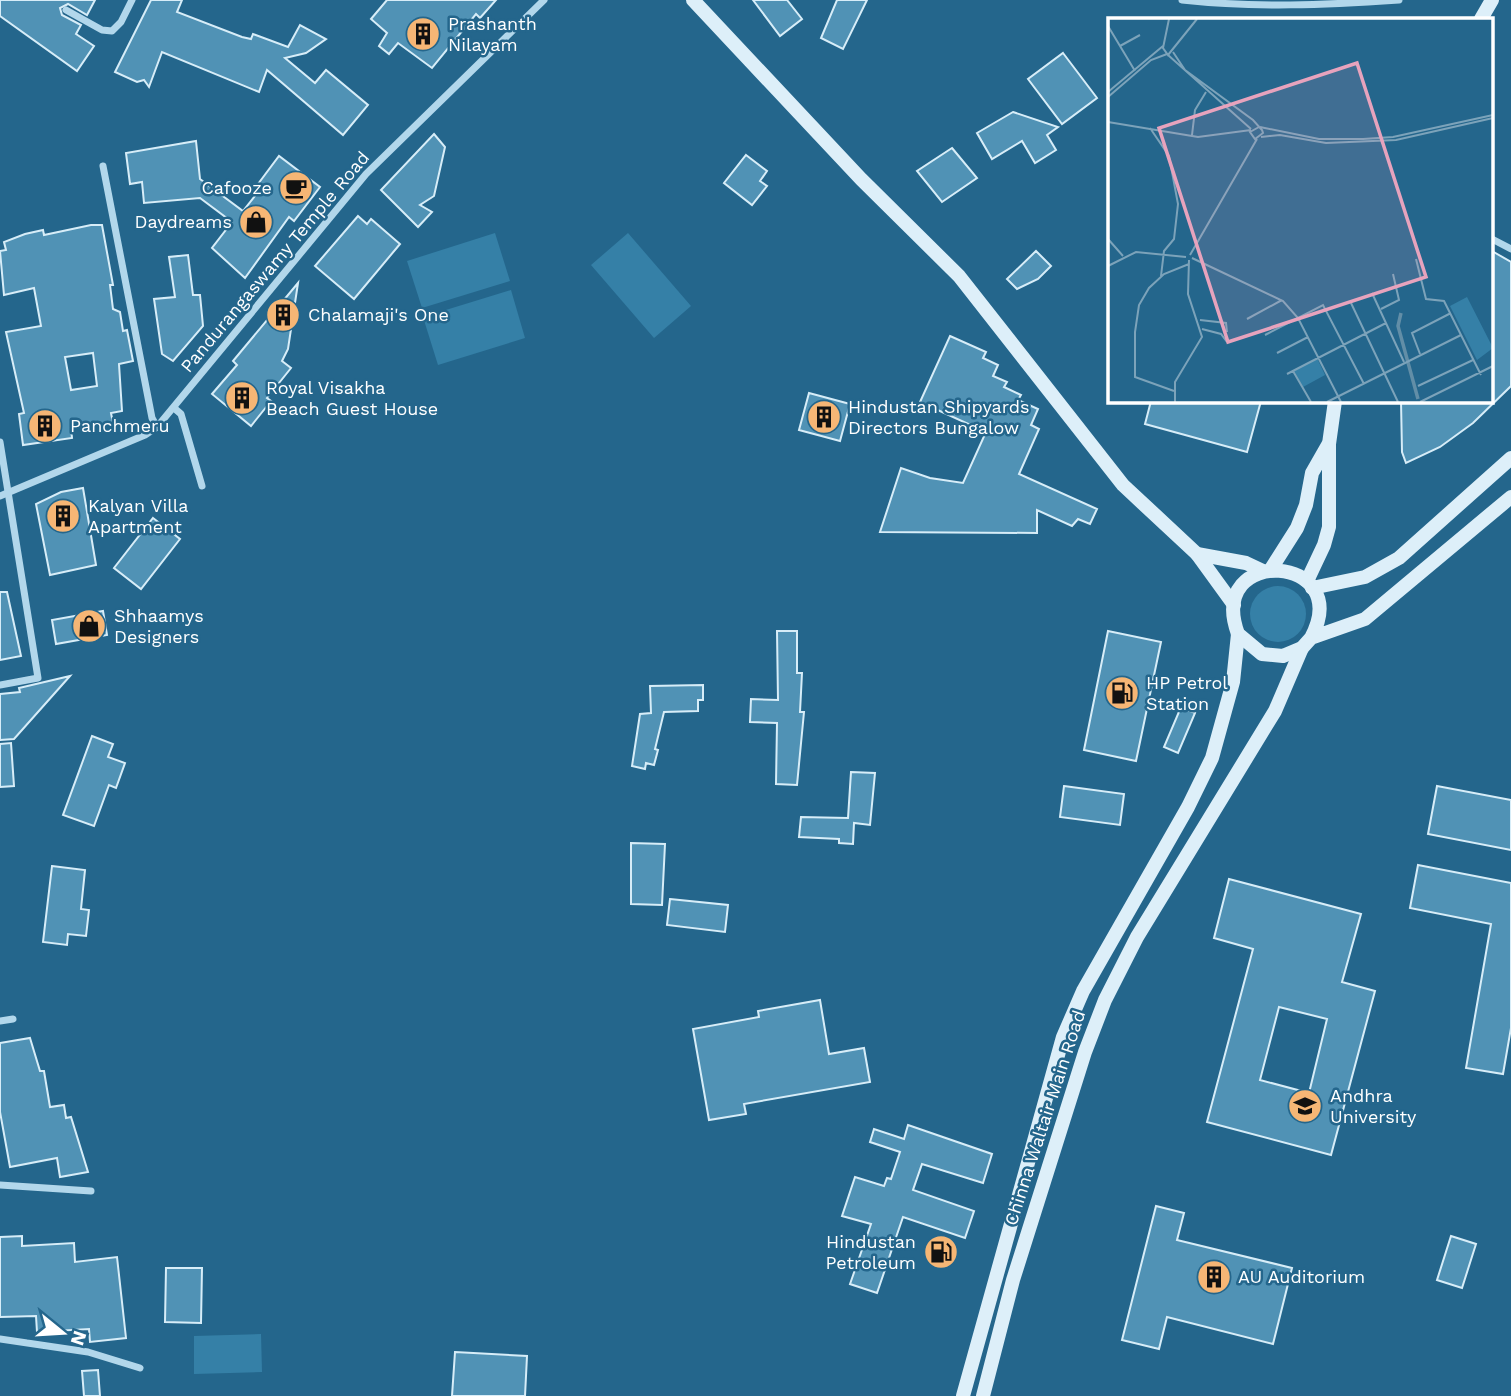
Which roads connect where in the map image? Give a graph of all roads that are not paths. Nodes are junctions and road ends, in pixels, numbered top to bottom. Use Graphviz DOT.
graph roads {
  1 [pos="132,0"];
  2 [pos="544,0"];
  3 [pos="693,0"];
  4 [pos="1182,0"];
  5 [pos="1399,0"];
  6 [pos="1492,0"];
  7 [pos="66,10"];
  8 [pos="1482,18"];
  9 [pos="103,166"];
  10 [pos="1494,240"];
  11 [pos="1511,248"];
  12 [pos="1335,402"];
  13 [pos="174,408"];
  14 [pos="157,427"];
  15 [pos="0,442"];
  16 [pos="1329,444"];
  17 [pos="1511,458"];
  18 [pos="202,486"];
  19 [pos="9,494"];
  20 [pos="0,496"];
  21 [pos="1511,497"];
  22 [pos="1197,554"];
  23 [pos="1267,570"];
  24 [pos="1310,584"];
  25 [pos="1234,604"];
  26 [pos="1238,634"];
  27 [pos="1307,643"];
  28 [pos="0,685"];
  29 [pos="13,1018"];
  30 [pos="0,1021"];
  31 [pos="0,1185"];
  32 [pos="91,1191"];
  33 [pos="0,1339"];
  34 [pos="140,1368"];
  35 [pos="963,1396"];
  36 [pos="983,1396"];
  1 -- 7 [label="street"];
  2 -- 13 [label="street, Pandurangaswamy Temple Road"];
  3 -- 22 [label="street"];
  4 -- 5 [label="street"];
  6 -- 8 [label="street"];
  9 -- 14 [label="street"];
  10 -- 11 [label="street"];
  12 -- 16 [label="street"];
  13 -- 14 [label="street, Pandurangaswamy Temple Road"];
  13 -- 18 [label="street"];
  14 -- 19 [label="street, Pandurangaswamy Temple Road"];
  15 -- 19 [label="street"];
  16 -- 23 [label="street"];
  16 -- 24 [label="street"];
  17 -- 24 [label="street"];
  19 -- 20 [label="street, Pandurangaswamy Temple Road"];
  19 -- 28 [label="street"];
  21 -- 27 [label="street"];
  22 -- 23 [label="street"];
  22 -- 25 [label="street"];
  23 -- 24 [label="street"];
  23 -- 25 [label="street"];
  24 -- 27 [label="street"];
  25 -- 26 [label="street"];
  26 -- 27 [label="street"];
  26 -- 35 [label="street, Chinna Waltair Main Road"];
  27 -- 36 [label="street, Chinna Waltair Main Road"];
  29 -- 30 [label="street"];
  31 -- 32 [label="street"];
  33 -- 34 [label="street"];
}
